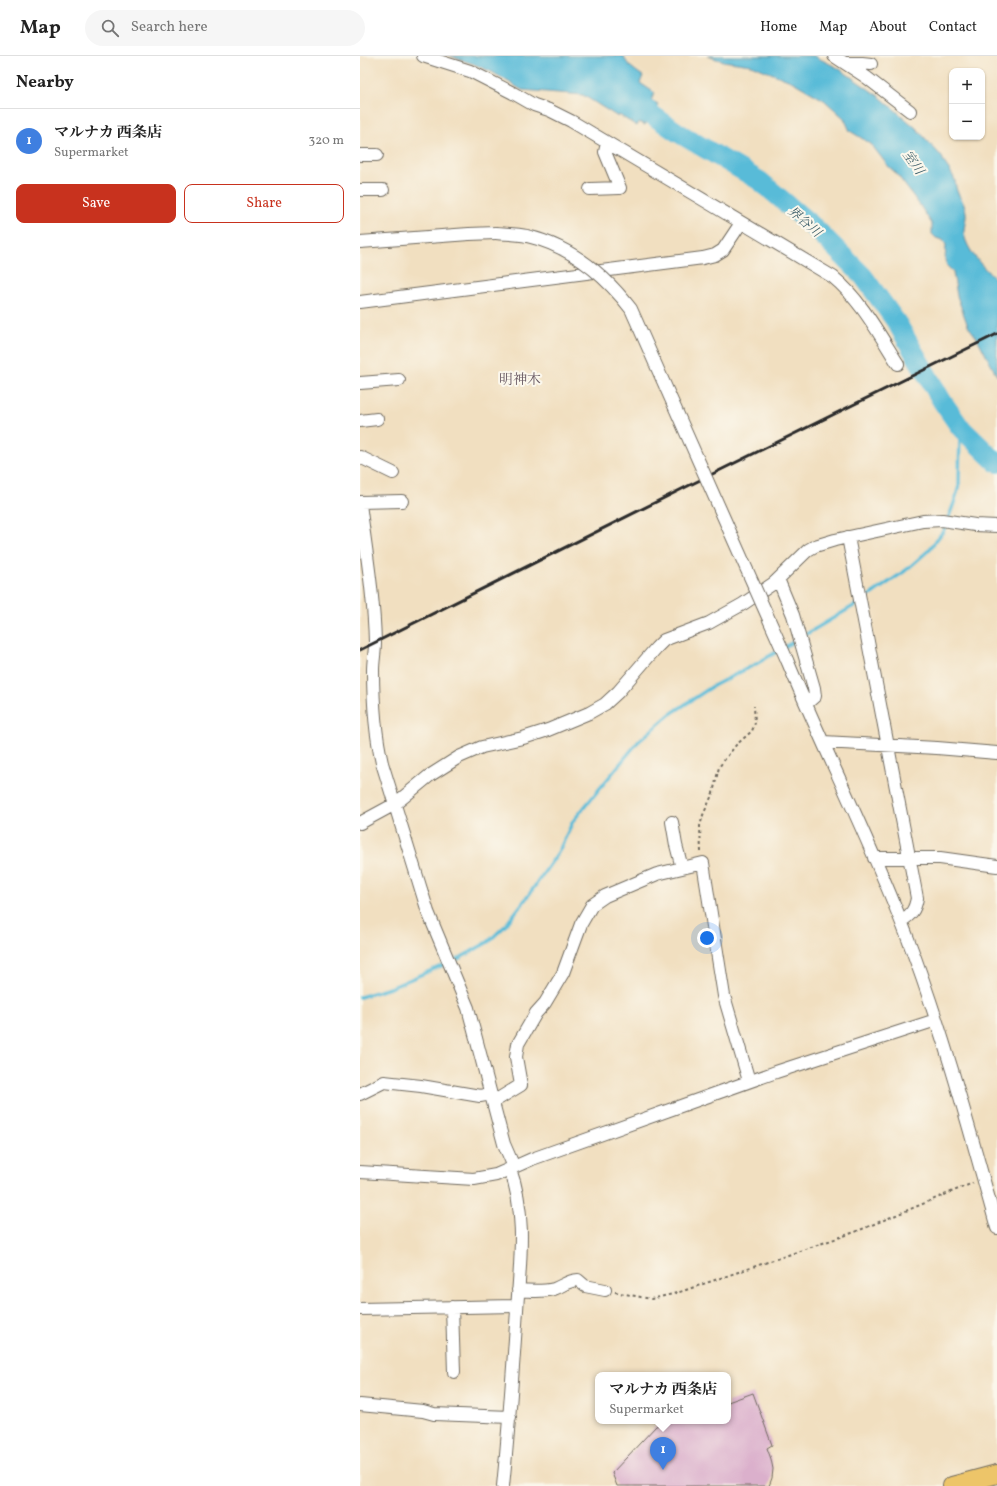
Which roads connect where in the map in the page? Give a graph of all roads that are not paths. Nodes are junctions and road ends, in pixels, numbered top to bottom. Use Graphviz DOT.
graph roads {
  1 [pos="423,56"];
  2 [pos="834,56"];
  3 [pos="846,63"];
  4 [pos="871,64"];
  5 [pos="910,111"];
  6 [pos="607,143"];
  7 [pos="360,155"];
  8 [pos="377,155"];
  9 [pos="590,189"];
  10 [pos="360,190"];
  11 [pos="383,190"];
  12 [pos="741,223"];
  13 [pos="360,242"];
  14 [pos="360,302"];
  15 [pos="898,364"];
  16 [pos="398,380"];
  17 [pos="360,384"];
  18 [pos="377,418"];
  19 [pos="360,421"];
  20 [pos="360,457"];
  21 [pos="393,473"];
  22 [pos="402,501"];
  23 [pos="360,503"];
  24 [pos="997,526"];
  25 [pos="848,537"];
  26 [pos="778,579"];
  27 [pos="806,704"];
  28 [pos="823,742"];
  29 [pos="887,745"];
  30 [pos="997,753"];
  31 [pos="395,804"];
  32 [pos="672,822"];
  33 [pos="360,823"];
  34 [pos="874,858"];
  35 [pos="910,858"];
  36 [pos="997,866"];
  37 [pos="682,868"];
  38 [pos="901,921"];
  39 [pos="936,1020"];
  40 [pos="749,1081"];
  41 [pos="360,1094"];
  42 [pos="492,1098"];
  43 [pos="512,1168"];
  44 [pos="360,1172"];
  45 [pos="993,1199"];
  46 [pos="997,1228"];
  47 [pos="518,1290"];
  48 [pos="605,1290"];
  49 [pos="517,1306"];
  50 [pos="452,1307"];
  51 [pos="360,1309"];
  52 [pos="454,1372"];
  53 [pos="360,1405"];
  54 [pos="510,1417"];
  55 [pos="997,1474"];
  56 [pos="502,1486"];
  57 [pos="952,1486"];
  1 -- 6 [label="street"];
  2 -- 3 [label="street"];
  3 -- 4 [label="street"];
  3 -- 5 [label="street"];
  6 -- 9 [label="street"];
  6 -- 12 [label="street"];
  7 -- 8 [label="street"];
  10 -- 11 [label="street"];
  12 -- 14 [label="street"];
  12 -- 15 [label="street"];
  13 -- 27 [label="street, bridge"];
  16 -- 17 [label="street"];
  18 -- 19 [label="street"];
  20 -- 21 [label="street"];
  22 -- 23 [label="street"];
  23 -- 31 [label="street"];
  24 -- 25 [label="street"];
  25 -- 26 [label="street"];
  25 -- 29 [label="street"];
  26 -- 27 [label="street"];
  26 -- 31 [label="street"];
  27 -- 28 [label="street"];
  28 -- 29 [label="street"];
  28 -- 34 [label="street"];
  29 -- 30 [label="street"];
  29 -- 35 [label="street"];
  31 -- 33 [label="street"];
  31 -- 42 [label="street"];
  32 -- 37 [label="street"];
  34 -- 35 [label="street"];
  34 -- 38 [label="street"];
  35 -- 36 [label="street"];
  35 -- 38 [label="street"];
  37 -- 40 [label="street"];
  37 -- 42 [label="street"];
  38 -- 39 [label="street"];
  39 -- 40 [label="street"];
  39 -- 45 [label="street"];
  40 -- 43 [label="street"];
  41 -- 42 [label="street"];
  42 -- 43 [label="street"];
  43 -- 44 [label="street"];
  43 -- 47 [label="street"];
  45 -- 46 [label="street"];
  47 -- 48 [label="street"];
  47 -- 49 [label="street"];
  49 -- 50 [label="street"];
  49 -- 54 [label="street"];
  50 -- 51 [label="street"];
  50 -- 52 [label="street"];
  53 -- 54 [label="street"];
  54 -- 56 [label="street"];
  55 -- 57 [label="highway"];
}
